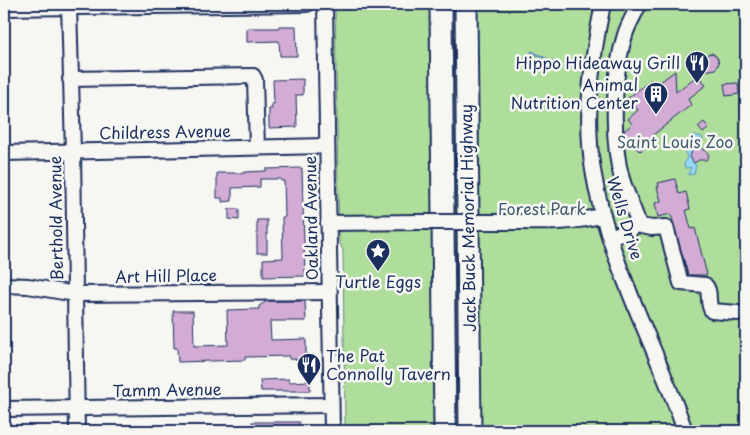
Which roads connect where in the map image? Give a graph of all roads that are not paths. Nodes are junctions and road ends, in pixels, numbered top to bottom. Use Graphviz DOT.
graph roads {
  1 [pos="307,4"];
  2 [pos="325,4"];
  3 [pos="441,4"];
  4 [pos="466,4"];
  5 [pos="603,4"];
  6 [pos="639,4"];
  7 [pos="69,6"];
  8 [pos="4,8"];
  9 [pos="70,79"];
  10 [pos="327,146"];
  11 [pos="257,147"];
  12 [pos="73,152"];
  13 [pos="4,153"];
  14 [pos="603,215"];
  15 [pos="638,222"];
  16 [pos="328,223"];
  17 [pos="610,237"];
  18 [pos="4,285"];
  19 [pos="330,292"];
  20 [pos="75,294"];
  21 [pos="738,313"];
  22 [pos="331,405"];
  23 [pos="4,409"];
  24 [pos="77,409"];
  25 [pos="77,431"];
  26 [pos="332,431"];
  27 [pos="445,431"];
  28 [pos="470,431"];
  29 [pos="685,431"];
  1 -- 7 [label="street"];
  2 -- 10 [label="street, Oakland Avenue"];
  3 -- 27 [label="highway, Jack Buck Memorial Highway"];
  4 -- 28 [label="highway, Jack Buck Memorial Highway"];
  5 -- 14 [label="street, Wells Drive"];
  6 -- 15 [label="street"];
  7 -- 8 [label="street"];
  7 -- 9 [label="street, Berthold Avenue"];
  9 -- 11 [label="street"];
  9 -- 12 [label="street, Berthold Avenue"];
  10 -- 11 [label="street, Childress Avenue"];
  10 -- 16 [label="street, Oakland Avenue"];
  11 -- 12 [label="street, Childress Avenue"];
  12 -- 13 [label="street, Childress Avenue"];
  12 -- 20 [label="street, Berthold Avenue"];
  14 -- 16 [label="street, bridge"];
  14 -- 17 [label="street, Wells Drive"];
  15 -- 17 [label="street"];
  15 -- 21 [label="street"];
  16 -- 19 [label="street, Oakland Avenue"];
  17 -- 29 [label="street, Wells Drive"];
  18 -- 20 [label="street, Art Hill Place"];
  19 -- 20 [label="street, Art Hill Place"];
  19 -- 22 [label="street, Oakland Avenue"];
  20 -- 24 [label="street, Berthold Avenue"];
  22 -- 24 [label="street, Tamm Avenue"];
  22 -- 26 [label="street, Oakland Avenue"];
  23 -- 24 [label="street, Tamm Avenue"];
  24 -- 25 [label="street, Berthold Avenue"];
}
